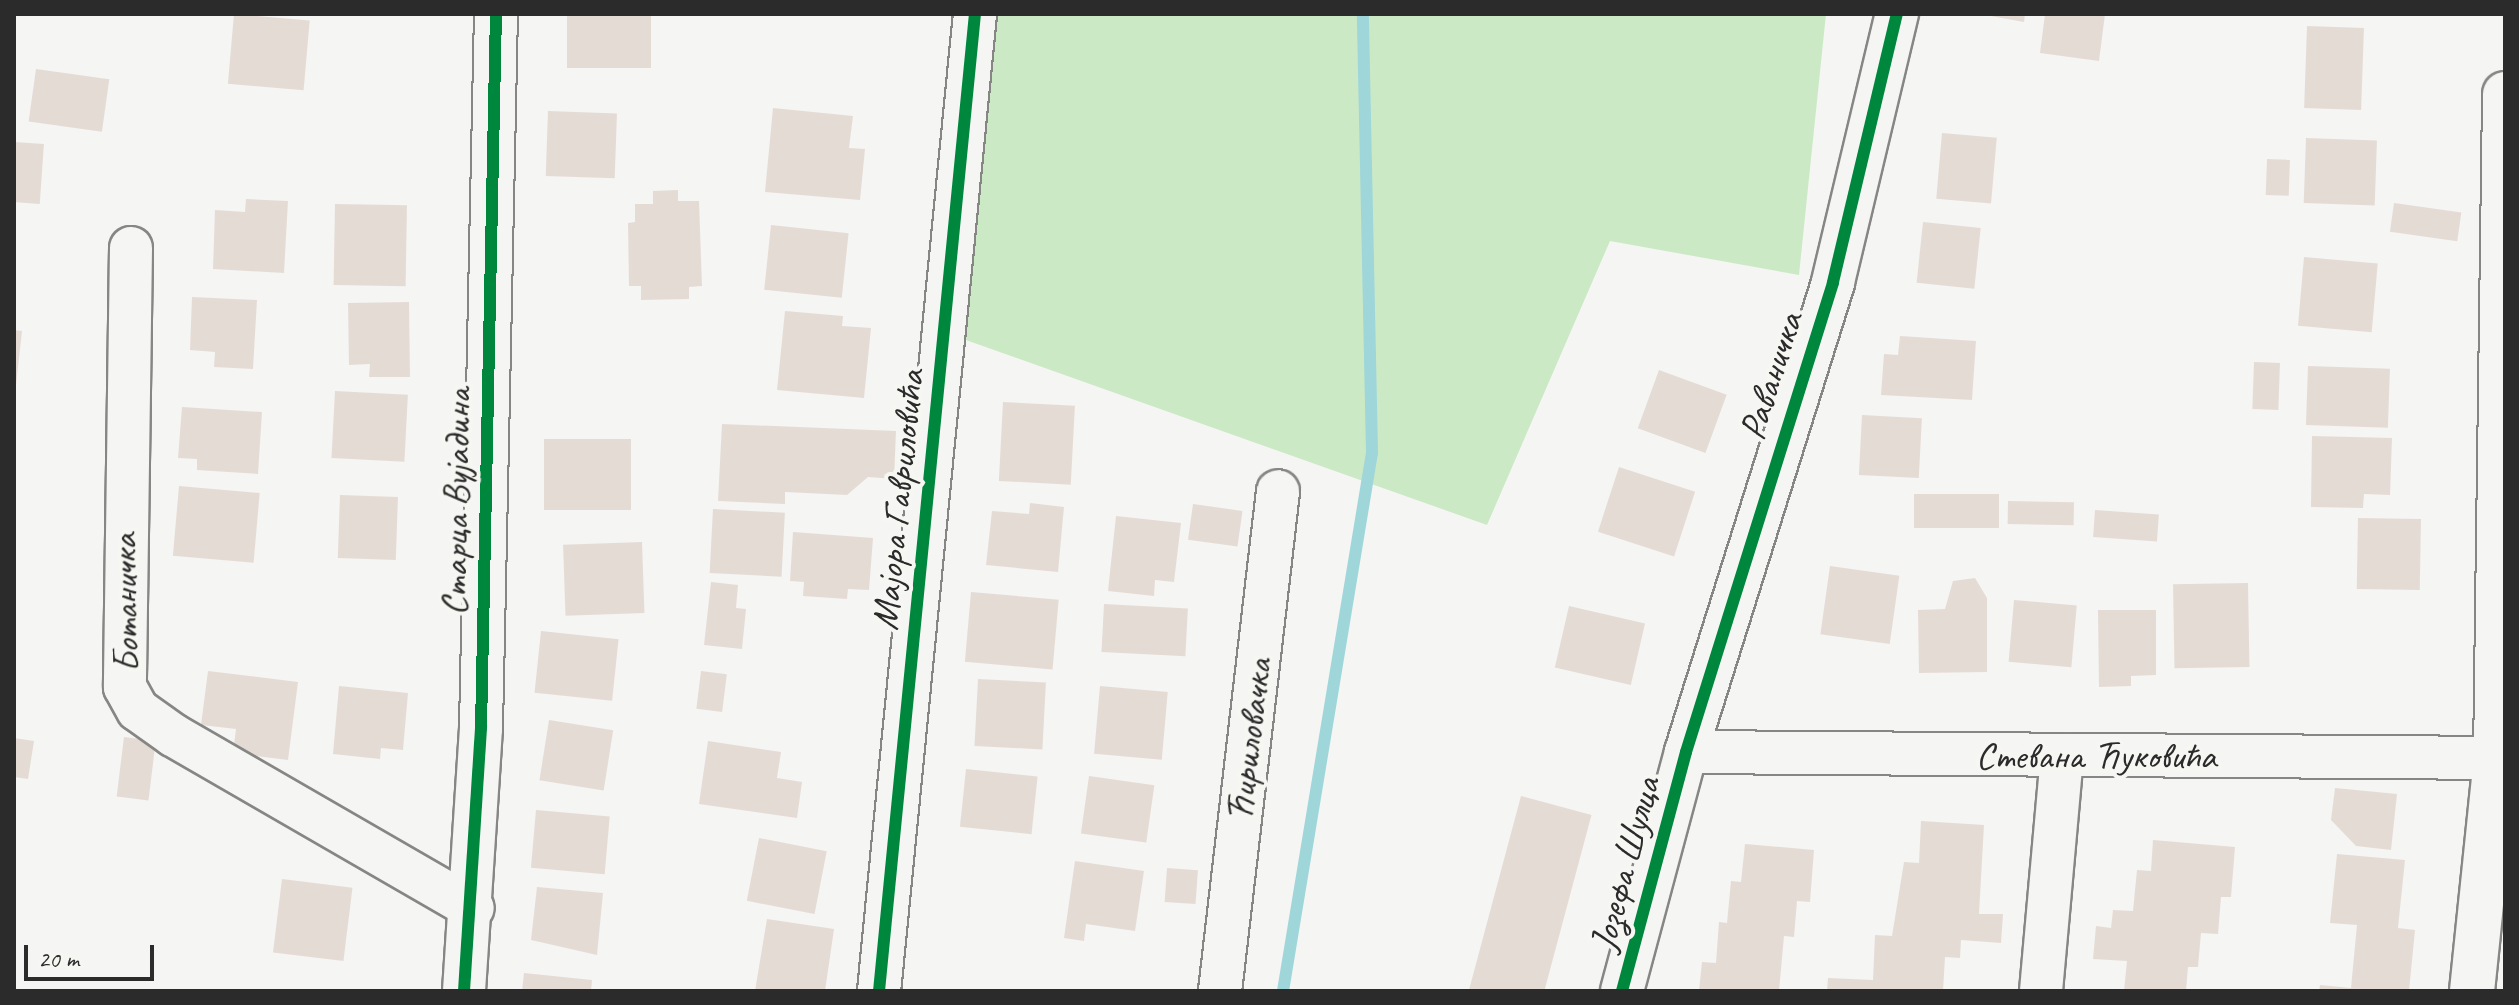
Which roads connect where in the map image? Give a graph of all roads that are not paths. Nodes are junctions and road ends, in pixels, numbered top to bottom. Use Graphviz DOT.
graph roads {
  1 [pos="496,14"];
  2 [pos="975,14"];
  3 [pos="1897,14"];
  4 [pos="2505,94"];
  5 [pos="131,248"];
  6 [pos="1278,491"];
  7 [pos="1686,752"];
  8 [pos="2062,756"];
  9 [pos="2500,758"];
  10 [pos="473,908"];
  11 [pos="464,991"];
  12 [pos="879,991"];
  13 [pos="1220,991"];
  14 [pos="1622,991"];
  15 [pos="2041,991"];
  16 [pos="2472,991"];
  1 -- 10 [label="street, Старца Вујадина"];
  2 -- 12 [label="street, Мајора Гавриловића"];
  3 -- 7 [label="street, Раваничка"];
  4 -- 9 [label="street"];
  5 -- 10 [label="street, Ботаничка"];
  6 -- 13 [label="street, Ћириловачка"];
  7 -- 8 [label="street, Стевана Ћуковића"];
  7 -- 14 [label="street, Јозефа Шулца"];
  8 -- 9 [label="street, Стевана Ћуковића"];
  8 -- 15 [label="street"];
  9 -- 16 [label="street"];
  10 -- 11 [label="street, Старца Вујадина"];
}
